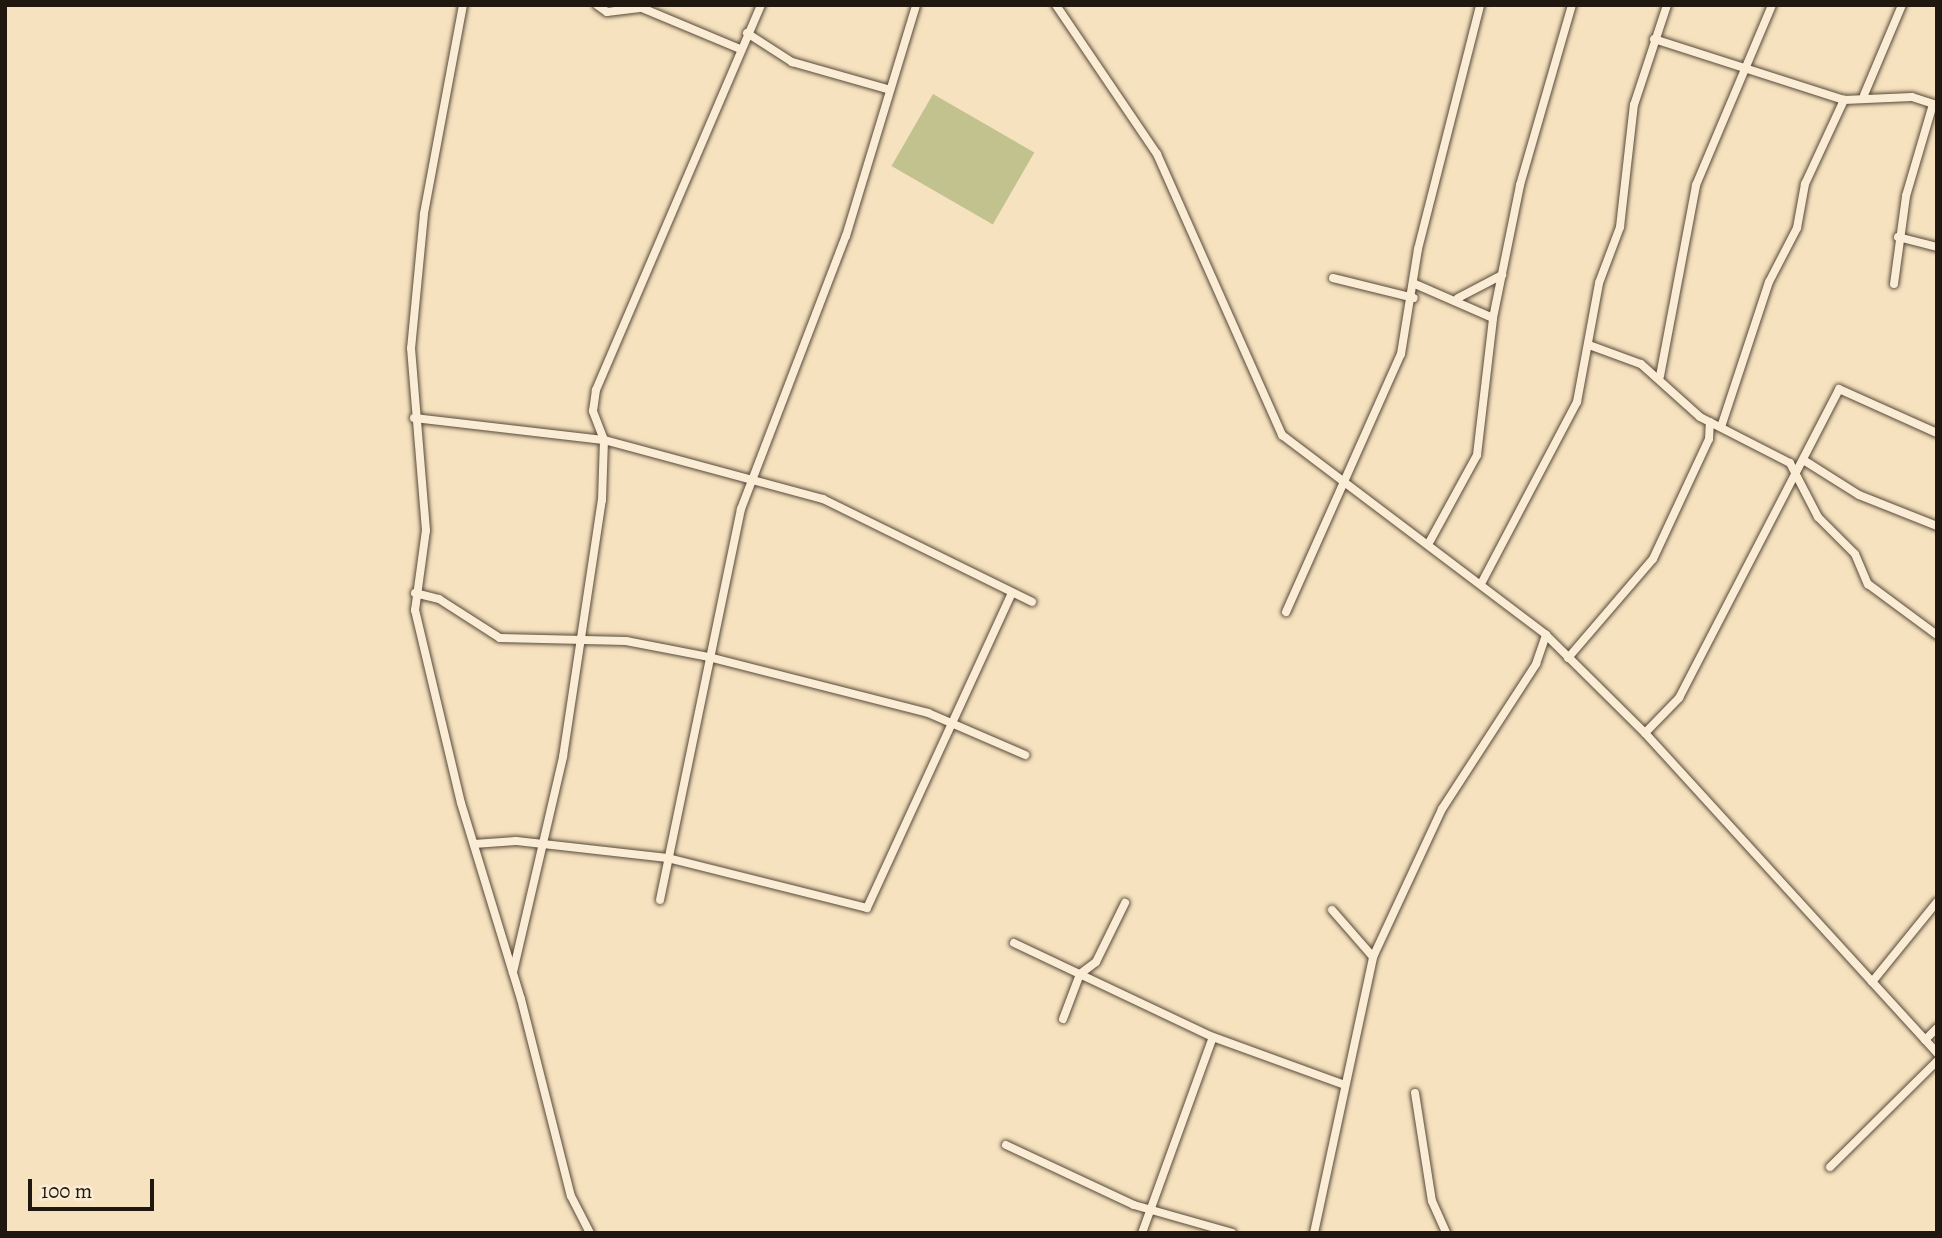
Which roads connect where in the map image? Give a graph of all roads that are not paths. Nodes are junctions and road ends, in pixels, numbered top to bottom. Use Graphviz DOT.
graph roads {
  1 [pos="463,5"];
  2 [pos="597,5"];
  3 [pos="761,5"];
  4 [pos="916,5"];
  5 [pos="1056,5"];
  6 [pos="1480,5"];
  7 [pos="1572,5"];
  8 [pos="1667,5"];
  9 [pos="1772,5"];
  10 [pos="1902,5"];
  11 [pos="747,33"];
  12 [pos="1654,39"];
  13 [pos="740,49"];
  14 [pos="1743,69"];
  15 [pos="887,89"];
  16 [pos="1864,95"];
  17 [pos="1844,100"];
  18 [pos="1935,105"];
  19 [pos="1898,237"];
  20 [pos="1937,247"];
  21 [pos="1502,275"];
  22 [pos="1333,278"];
  23 [pos="1415,284"];
  24 [pos="1894,284"];
  25 [pos="1414,298"];
  26 [pos="1458,298"];
  27 [pos="1493,318"];
  28 [pos="1589,345"];
  29 [pos="1660,376"];
  30 [pos="414,418"];
  31 [pos="1710,422"];
  32 [pos="1722,424"];
  33 [pos="1937,433"];
  34 [pos="604,440"];
  35 [pos="1805,461"];
  36 [pos="1799,475"];
  37 [pos="752,479"];
  38 [pos="1339,483"];
  39 [pos="1937,526"];
  40 [pos="1430,541"];
  41 [pos="1482,582"];
  42 [pos="415,593"];
  43 [pos="1012,593"];
  44 [pos="1032,603"];
  45 [pos="1286,612"];
  46 [pos="1546,635"];
  47 [pos="1937,635"];
  48 [pos="581,639"];
  49 [pos="709,657"];
  50 [pos="1568,659"];
  51 [pos="950,723"];
  52 [pos="1645,733"];
  53 [pos="1025,755"];
  54 [pos="474,844"];
  55 [pos="543,845"];
  56 [pos="668,858"];
  57 [pos="660,900"];
  58 [pos="1937,902"];
  59 [pos="1125,903"];
  60 [pos="1332,910"];
  61 [pos="1014,943"];
  62 [pos="1373,957"];
  63 [pos="513,973"];
  64 [pos="1080,974"];
  65 [pos="1872,982"];
  66 [pos="1063,1019"];
  67 [pos="1937,1028"];
  68 [pos="1213,1037"];
  69 [pos="1925,1040"];
  70 [pos="1937,1053"];
  71 [pos="1937,1061"];
  72 [pos="1345,1085"];
  73 [pos="1415,1093"];
  74 [pos="1006,1145"];
  75 [pos="1830,1167"];
  76 [pos="1151,1209"];
  77 [pos="590,1233"];
  78 [pos="1142,1233"];
  79 [pos="1232,1233"];
  80 [pos="1314,1233"];
  81 [pos="1446,1233"];
  1 -- 30 [label="street"];
  2 -- 13 [label="street"];
  3 -- 11 [label="street"];
  4 -- 15 [label="street"];
  5 -- 38 [label="street"];
  6 -- 23 [label="street"];
  7 -- 21 [label="street"];
  8 -- 12 [label="street"];
  9 -- 14 [label="street"];
  10 -- 16 [label="street"];
  11 -- 13 [label="street"];
  11 -- 15 [label="street"];
  12 -- 14 [label="street"];
  12 -- 28 [label="street"];
  13 -- 34 [label="street"];
  14 -- 17 [label="street"];
  14 -- 29 [label="street"];
  15 -- 37 [label="street"];
  16 -- 17 [label="street"];
  16 -- 18 [label="street"];
  17 -- 32 [label="street"];
  18 -- 19 [label="street"];
  19 -- 20 [label="street"];
  19 -- 24 [label="street"];
  21 -- 26 [label="street"];
  21 -- 27 [label="street"];
  22 -- 25 [label="street"];
  23 -- 25 [label="street"];
  23 -- 26 [label="street"];
  25 -- 38 [label="street"];
  26 -- 27 [label="street"];
  27 -- 40 [label="street"];
  28 -- 29 [label="street"];
  28 -- 41 [label="street"];
  29 -- 31 [label="street"];
  30 -- 34 [label="street"];
  30 -- 42 [label="street"];
  31 -- 32 [label="street"];
  31 -- 50 [label="street"];
  32 -- 36 [label="street"];
  33 -- 35 [label="street"];
  34 -- 37 [label="street"];
  34 -- 48 [label="street"];
  35 -- 36 [label="street"];
  35 -- 39 [label="street"];
  36 -- 47 [label="street"];
  36 -- 52 [label="street"];
  37 -- 43 [label="street"];
  37 -- 49 [label="street"];
  38 -- 40 [label="street"];
  38 -- 45 [label="street"];
  40 -- 41 [label="street"];
  41 -- 46 [label="street"];
  42 -- 48 [label="street"];
  42 -- 54 [label="street"];
  43 -- 44 [label="street"];
  43 -- 51 [label="street"];
  46 -- 50 [label="street"];
  46 -- 62 [label="street"];
  48 -- 49 [label="street"];
  48 -- 55 [label="street"];
  49 -- 51 [label="street"];
  49 -- 56 [label="street"];
  50 -- 52 [label="street"];
  51 -- 53 [label="street"];
  51 -- 56 [label="street"];
  52 -- 65 [label="street"];
  54 -- 55 [label="street"];
  54 -- 63 [label="street"];
  55 -- 56 [label="street"];
  55 -- 63 [label="street"];
  56 -- 57 [label="street"];
  58 -- 65 [label="street"];
  59 -- 64 [label="street"];
  60 -- 62 [label="street"];
  61 -- 64 [label="street"];
  62 -- 72 [label="street"];
  63 -- 77 [label="street"];
  64 -- 66 [label="street"];
  64 -- 68 [label="street"];
  65 -- 69 [label="street"];
  67 -- 69 [label="street"];
  68 -- 72 [label="street"];
  68 -- 76 [label="street"];
  69 -- 70 [label="street"];
  71 -- 75 [label="street"];
  72 -- 80 [label="street"];
  73 -- 81 [label="street"];
  74 -- 76 [label="street"];
  76 -- 78 [label="street"];
  76 -- 79 [label="street"];
}
